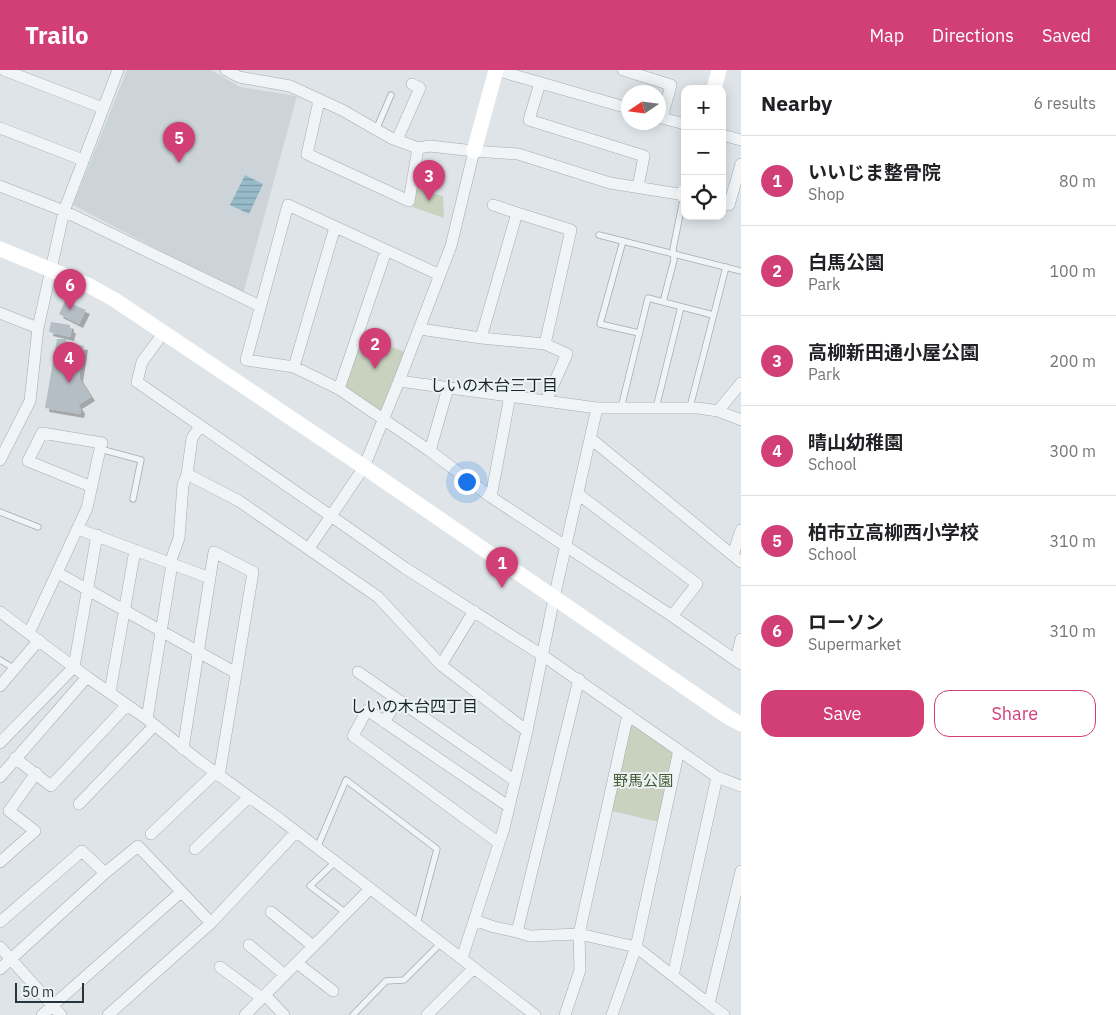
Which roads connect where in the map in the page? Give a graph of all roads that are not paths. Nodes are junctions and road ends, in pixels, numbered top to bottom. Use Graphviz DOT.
graph roads {
  1 [pos="4,70"];
  2 [pos="118,70"];
  3 [pos="226,70"];
  4 [pos="496,70"];
  5 [pos="623,70"];
  6 [pos="719,70"];
  7 [pos="540,82"];
  8 [pos="412,84"];
  9 [pos="715,85"];
  10 [pos="391,95"];
  11 [pos="666,100"];
  12 [pos="319,101"];
  13 [pos="621,106"];
  14 [pos="103,108"];
  15 [pos="666,119"];
  16 [pos="681,123"];
  17 [pos="0,128"];
  18 [pos="376,130"];
  19 [pos="726,135"];
  20 [pos="740,137"];
  21 [pos="397,140"];
  22 [pos="418,148"];
  23 [pos="474,151"];
  24 [pos="83,160"];
  25 [pos="741,164"];
  26 [pos="0,186"];
  27 [pos="638,186"];
  28 [pos="681,193"];
  29 [pos="493,205"];
  30 [pos="731,206"];
  31 [pos="64,211"];
  32 [pos="681,212"];
  33 [pos="517,213"];
  34 [pos="335,227"];
  35 [pos="599,236"];
  36 [pos="623,242"];
  37 [pos="0,249"];
  38 [pos="386,252"];
  39 [pos="674,254"];
  40 [pos="726,267"];
  41 [pos="52,269"];
  42 [pos="741,271"];
  43 [pos="440,276"];
  44 [pos="663,302"];
  45 [pos="260,306"];
  46 [pos="681,307"];
  47 [pos="0,313"];
  48 [pos="713,315"];
  49 [pos="38,328"];
  50 [pos="420,329"];
  51 [pos="164,332"];
  52 [pos="639,334"];
  53 [pos="481,338"];
  54 [pos="545,344"];
  55 [pos="294,367"];
  56 [pos="399,381"];
  57 [pos="741,382"];
  58 [pos="448,388"];
  59 [pos="339,389"];
  60 [pos="510,396"];
  61 [pos="546,401"];
  62 [pos="690,407"];
  63 [pos="597,408"];
  64 [pos="621,408"];
  65 [pos="656,408"];
  66 [pos="718,411"];
  67 [pos="384,420"];
  68 [pos="741,420"];
  69 [pos="200,426"];
  70 [pos="590,438"];
  71 [pos="4,444"];
  72 [pos="100,449"];
  73 [pos="430,451"];
  74 [pos="0,460"];
  75 [pos="364,467"];
  76 [pos="187,474"];
  77 [pos="92,487"];
  78 [pos="578,494"];
  79 [pos="491,497"];
  80 [pos="133,499"];
  81 [pos="0,512"];
  82 [pos="331,516"];
  83 [pos="38,527"];
  84 [pos="78,529"];
  85 [pos="741,530"];
  86 [pos="97,536"];
  87 [pos="566,547"];
  88 [pos="309,548"];
  89 [pos="135,550"];
  90 [pos="737,558"];
  91 [pos="171,564"];
  92 [pos="58,573"];
  93 [pos="210,578"];
  94 [pos="86,589"];
  95 [pos="554,598"];
  96 [pos="124,610"];
  97 [pos="474,611"];
  98 [pos="0,612"];
  99 [pos="672,616"];
  100 [pos="161,631"];
  101 [pos="29,632"];
  102 [pos="39,640"];
  103 [pos="741,640"];
  104 [pos="198,652"];
  105 [pos="542,655"];
  106 [pos="0,660"];
  107 [pos="738,662"];
  108 [pos="441,665"];
  109 [pos="74,667"];
  110 [pos="15,669"];
  111 [pos="358,672"];
  112 [pos="236,673"];
  113 [pos="87,677"];
  114 [pos="578,679"];
  115 [pos="0,686"];
  116 [pos="110,692"];
  117 [pos="398,700"];
  118 [pos="127,705"];
  119 [pos="628,714"];
  120 [pos="151,722"];
  121 [pos="384,722"];
  122 [pos="741,724"];
  123 [pos="527,731"];
  124 [pos="0,742"];
  125 [pos="183,749"];
  126 [pos="679,750"];
  127 [pos="15,758"];
  128 [pos="36,773"];
  129 [pos="218,774"];
  130 [pos="0,777"];
  131 [pos="717,777"];
  132 [pos="514,780"];
  133 [pos="741,786"];
  134 [pos="249,797"];
  135 [pos="80,804"];
  136 [pos="508,806"];
  137 [pos="296,832"];
  138 [pos="151,834"];
  139 [pos="499,843"];
  140 [pos="317,848"];
  141 [pos="195,849"];
  142 [pos="0,862"];
  143 [pos="335,862"];
  144 [pos="741,871"];
  145 [pos="105,873"];
  146 [pos="370,889"];
  147 [pos="181,892"];
  148 [pos="271,912"];
  149 [pos="346,913"];
  150 [pos="474,920"];
  151 [pos="0,922"];
  152 [pos="211,923"];
  153 [pos="417,924"];
  154 [pos="517,932"];
  155 [pos="579,934"];
  156 [pos="441,943"];
  157 [pos="249,945"];
  158 [pos="314,946"];
  159 [pos="0,947"];
  160 [pos="636,947"];
  161 [pos="462,958"];
  162 [pos="11,959"];
  163 [pos="297,963"];
  164 [pos="220,967"];
  165 [pos="474,968"];
  166 [pos="0,969"];
  167 [pos="285,975"];
  168 [pos="673,976"];
  169 [pos="333,991"];
  170 [pos="263,997"];
  171 [pos="709,1004"];
  172 [pos="52,1005"];
  173 [pos="42,1015"];
  174 [pos="61,1015"];
  175 [pos="108,1015"];
  176 [pos="244,1015"];
  177 [pos="284,1015"];
  178 [pos="353,1015"];
  179 [pos="427,1015"];
  180 [pos="535,1015"];
  181 [pos="565,1015"];
  182 [pos="612,1015"];
  183 [pos="724,1015"];
  1 -- 14 [label="street"];
  2 -- 14 [label="street"];
  3 -- 12 [label="street"];
  4 -- 7 [label="street"];
  4 -- 23 [label="street"];
  5 -- 11 [label="street"];
  6 -- 9 [label="street"];
  7 -- 13 [label="street"];
  7 -- 27 [label="street"];
  8 -- 21 [label="street"];
  10 -- 18 [label="lane"];
  12 -- 18 [label="street"];
  12 -- 22 [label="street"];
  14 -- 24 [label="street"];
  15 -- 16 [label="street"];
  17 -- 24 [label="street"];
  18 -- 21 [label="street"];
  19 -- 20 [label="street"];
  21 -- 22 [label="street"];
  22 -- 23 [label="street"];
  23 -- 27 [label="street"];
  23 -- 43 [label="street"];
  24 -- 31 [label="street"];
  25 -- 30 [label="street"];
  26 -- 31 [label="street"];
  27 -- 28 [label="street"];
  29 -- 33 [label="street"];
  31 -- 41 [label="street"];
  31 -- 45 [label="street"];
  32 -- 39 [label="lane"];
  33 -- 53 [label="street"];
  33 -- 54 [label="street"];
  34 -- 38 [label="street"];
  34 -- 45 [label="street"];
  34 -- 55 [label="street"];
  35 -- 36 [label="lane"];
  36 -- 39 [label="lane"];
  36 -- 52 [label="lane"];
  37 -- 41 [label="street"];
  38 -- 43 [label="street"];
  38 -- 59 [label="street"];
  39 -- 40 [label="lane"];
  39 -- 44 [label="lane"];
  40 -- 42 [label="lane"];
  40 -- 48 [label="lane"];
  41 -- 49 [label="street"];
  41 -- 51 [label="street"];
  43 -- 50 [label="street"];
  44 -- 46 [label="lane"];
  44 -- 52 [label="lane"];
  45 -- 55 [label="street"];
  46 -- 48 [label="lane"];
  46 -- 65 [label="lane"];
  47 -- 49 [label="street"];
  48 -- 62 [label="lane"];
  49 -- 71 [label="street"];
  50 -- 53 [label="street"];
  50 -- 56 [label="street"];
  51 -- 69 [label="street"];
  51 -- 75 [label="street"];
  52 -- 64 [label="lane"];
  53 -- 54 [label="street"];
  54 -- 61 [label="street"];
  55 -- 59 [label="street"];
  56 -- 58 [label="street"];
  56 -- 67 [label="street"];
  57 -- 66 [label="street"];
  58 -- 60 [label="street"];
  58 -- 73 [label="street"];
  59 -- 67 [label="street"];
  60 -- 61 [label="street"];
  60 -- 79 [label="street"];
  61 -- 63 [label="street"];
  62 -- 65 [label="street"];
  62 -- 66 [label="street"];
  63 -- 64 [label="street"];
  63 -- 70 [label="street"];
  64 -- 65 [label="street"];
  66 -- 68 [label="street"];
  67 -- 73 [label="street"];
  67 -- 75 [label="street"];
  69 -- 76 [label="street"];
  69 -- 82 [label="street"];
  70 -- 78 [label="street"];
  70 -- 90 [label="street"];
  71 -- 74 [label="street"];
  72 -- 77 [label="street"];
  72 -- 77 [label="street"];
  72 -- 80 [label="lane"];
  73 -- 79 [label="street"];
  75 -- 82 [label="street"];
  75 -- 95 [label="street"];
  76 -- 88 [label="street"];
  76 -- 91 [label="street"];
  77 -- 84 [label="street"];
  78 -- 87 [label="street"];
  78 -- 99 [label="street"];
  79 -- 87 [label="street"];
  81 -- 83 [label="lane"];
  82 -- 88 [label="street"];
  82 -- 97 [label="street"];
  84 -- 86 [label="street"];
  84 -- 92 [label="street"];
  85 -- 90 [label="street"];
  86 -- 89 [label="street"];
  86 -- 94 [label="street"];
  87 -- 95 [label="street"];
  87 -- 99 [label="street"];
  88 -- 108 [label="street"];
  89 -- 91 [label="street"];
  89 -- 96 [label="street"];
  91 -- 93 [label="street"];
  91 -- 100 [label="street"];
  92 -- 94 [label="street"];
  92 -- 101 [label="street"];
  93 -- 104 [label="street"];
  93 -- 112 [label="street"];
  94 -- 96 [label="street"];
  94 -- 109 [label="street"];
  95 -- 105 [label="street"];
  95 -- 122 [label="street"];
  96 -- 100 [label="street"];
  96 -- 116 [label="street"];
  97 -- 105 [label="street"];
  97 -- 108 [label="street"];
  98 -- 101 [label="street"];
  99 -- 107 [label="street"];
  100 -- 104 [label="street"];
  100 -- 120 [label="street"];
  101 -- 102 [label="street"];
  102 -- 109 [label="street"];
  102 -- 110 [label="street"];
  103 -- 107 [label="street"];
  104 -- 112 [label="street"];
  104 -- 125 [label="street"];
  105 -- 114 [label="street"];
  105 -- 123 [label="street"];
  106 -- 110 [label="lane"];
  108 -- 123 [label="street"];
  109 -- 113 [label="street"];
  109 -- 124 [label="street"];
  110 -- 115 [label="street"];
  111 -- 117 [label="street"];
  112 -- 129 [label="street"];
  113 -- 116 [label="street"];
  113 -- 127 [label="street"];
  114 -- 119 [label="street"];
  114 -- 154 [label="street"];
  116 -- 118 [label="street"];
  117 -- 121 [label="street"];
  117 -- 132 [label="street"];
  118 -- 120 [label="street"];
  118 -- 128 [label="street"];
  119 -- 126 [label="street"];
  119 -- 155 [label="street"];
  120 -- 125 [label="street"];
  120 -- 135 [label="street"];
  121 -- 136 [label="street"];
  121 -- 139 [label="street"];
  123 -- 132 [label="street"];
  125 -- 129 [label="street"];
  126 -- 131 [label="street"];
  126 -- 160 [label="street"];
  127 -- 128 [label="street"];
  127 -- 130 [label="street"];
  128 -- 142 [label="street"];
  129 -- 134 [label="street"];
  129 -- 138 [label="street"];
  131 -- 133 [label="street"];
  131 -- 168 [label="street"];
  132 -- 136 [label="street"];
  134 -- 137 [label="street"];
  134 -- 141 [label="street"];
  136 -- 139 [label="street"];
  137 -- 140 [label="street"];
  137 -- 152 [label="street"];
  139 -- 150 [label="street"];
  140 -- 143 [label="street"];
  140 -- 153 [label="lane"];
  143 -- 146 [label="street"];
  143 -- 149 [label="lane"];
  144 -- 171 [label="street"];
  145 -- 147 [label="street"];
  145 -- 151 [label="street"];
  145 -- 162 [label="street"];
  146 -- 149 [label="street"];
  146 -- 153 [label="street"];
  147 -- 152 [label="street"];
  147 -- 172 [label="street"];
  148 -- 158 [label="street"];
  149 -- 158 [label="street"];
  150 -- 154 [label="street"];
  150 -- 161 [label="street"];
  152 -- 175 [label="street"];
  153 -- 156 [label="street"];
  154 -- 155 [label="street"];
  155 -- 160 [label="street"];
  155 -- 181 [label="street"];
  156 -- 161 [label="street"];
  156 -- 178 [label="lane"];
  157 -- 167 [label="street"];
  158 -- 163 [label="street"];
  159 -- 162 [label="street"];
  160 -- 168 [label="street"];
  160 -- 182 [label="street"];
  161 -- 165 [label="street"];
  162 -- 166 [label="street"];
  162 -- 172 [label="street"];
  163 -- 167 [label="street"];
  163 -- 169 [label="street"];
  164 -- 170 [label="street"];
  165 -- 179 [label="street"];
  165 -- 180 [label="street"];
  167 -- 170 [label="street"];
  168 -- 171 [label="street"];
  170 -- 176 [label="street"];
  170 -- 177 [label="street"];
  171 -- 183 [label="street"];
  172 -- 173 [label="street"];
  172 -- 174 [label="street"];
}
